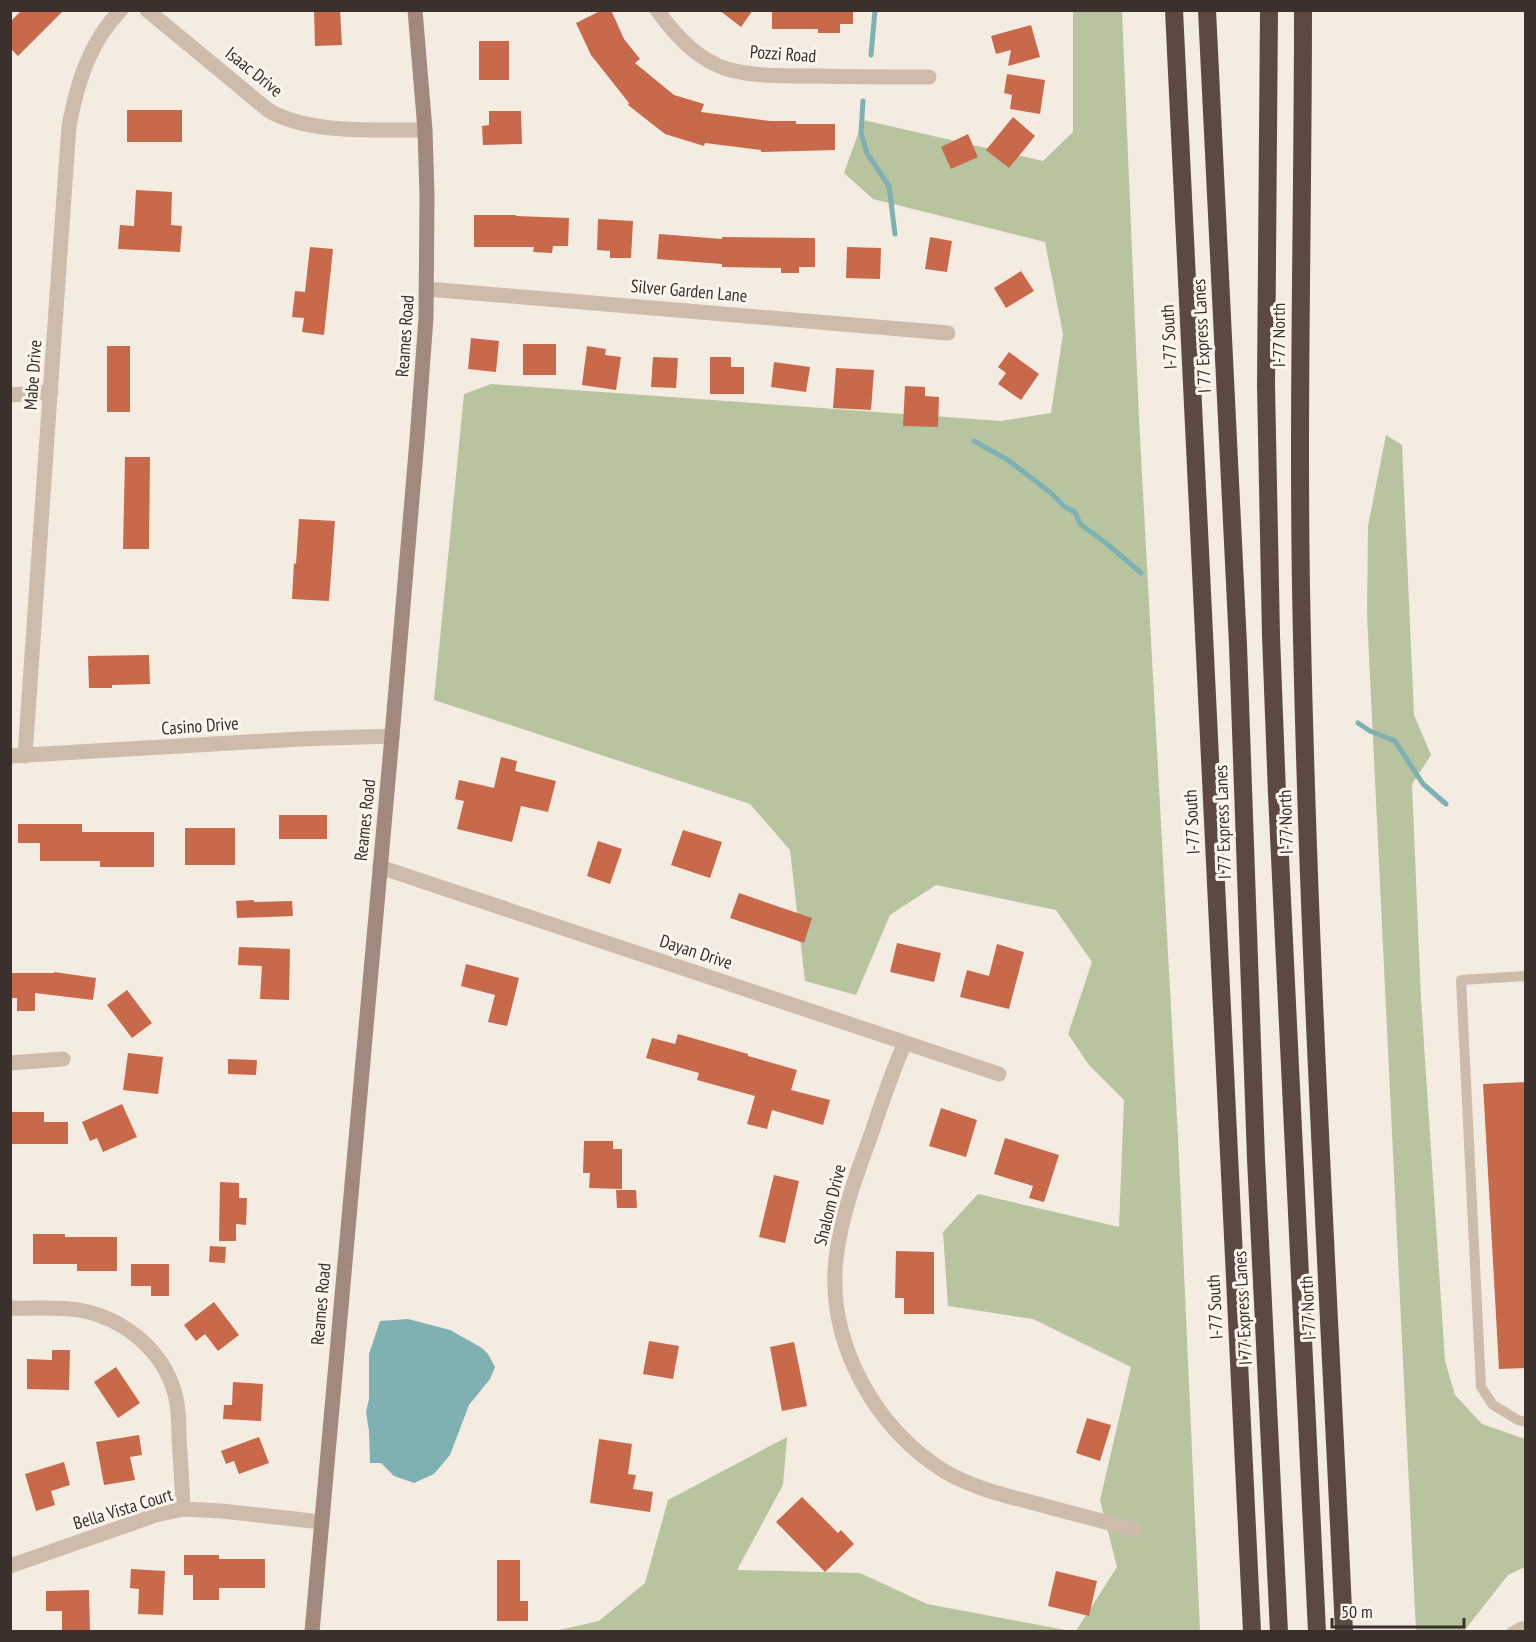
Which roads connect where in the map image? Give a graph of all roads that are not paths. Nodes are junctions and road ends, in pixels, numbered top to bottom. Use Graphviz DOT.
graph roads {
  1 [pos="121,10"];
  2 [pos="147,10"];
  3 [pos="415,10"];
  4 [pos="657,10"];
  5 [pos="1174,10"];
  6 [pos="1207,10"];
  7 [pos="1269,10"];
  8 [pos="1303,10"];
  9 [pos="928,78"];
  10 [pos="424,130"];
  11 [pos="427,289"];
  12 [pos="948,333"];
  13 [pos="51,392"];
  14 [pos="10,395"];
  15 [pos="392,736"];
  16 [pos="18,756"];
  17 [pos="380,867"];
  18 [pos="1526,976"];
  19 [pos="905,1042"];
  20 [pos="63,1059"];
  21 [pos="10,1063"];
  22 [pos="999,1074"];
  23 [pos="10,1308"];
  24 [pos="1526,1422"];
  25 [pos="183,1509"];
  26 [pos="322,1522"];
  27 [pos="1135,1530"];
  28 [pos="10,1566"];
  29 [pos="1526,1626"];
  30 [pos="312,1632"];
  31 [pos="1252,1632"];
  32 [pos="1279,1632"];
  33 [pos="1317,1632"];
  34 [pos="1344,1632"];
  35 [pos="1511,1632"];
  1 -- 13 [label="street, Mabe Drive"];
  2 -- 10 [label="street, Isaac Drive"];
  3 -- 10 [label="main road, Reames Road"];
  4 -- 9 [label="street, Pozzi Road"];
  5 -- 31 [label="highway, I-77 South"];
  6 -- 32 [label="highway, I 77 Express Lanes"];
  7 -- 33 [label="highway"];
  8 -- 34 [label="highway, I-77 North"];
  10 -- 11 [label="main road, Reames Road"];
  11 -- 12 [label="street, Silver Garden Lane"];
  11 -- 15 [label="main road, Reames Road"];
  13 -- 14 [label="street"];
  13 -- 16 [label="street, Mabe Drive"];
  15 -- 16 [label="street, Casino Drive"];
  15 -- 17 [label="main road, Reames Road"];
  17 -- 19 [label="street, Dayan Drive"];
  17 -- 26 [label="main road, Reames Road"];
  18 -- 24 [label="lane"];
  19 -- 22 [label="street, Dayan Drive"];
  19 -- 27 [label="street, Shalom Drive"];
  20 -- 21 [label="street"];
  23 -- 25 [label="street"];
  25 -- 26 [label="street, Bella Vista Court"];
  25 -- 28 [label="street, Bella Vista Court"];
  26 -- 30 [label="main road, Reames Road"];
  29 -- 35 [label="lane"];
}
